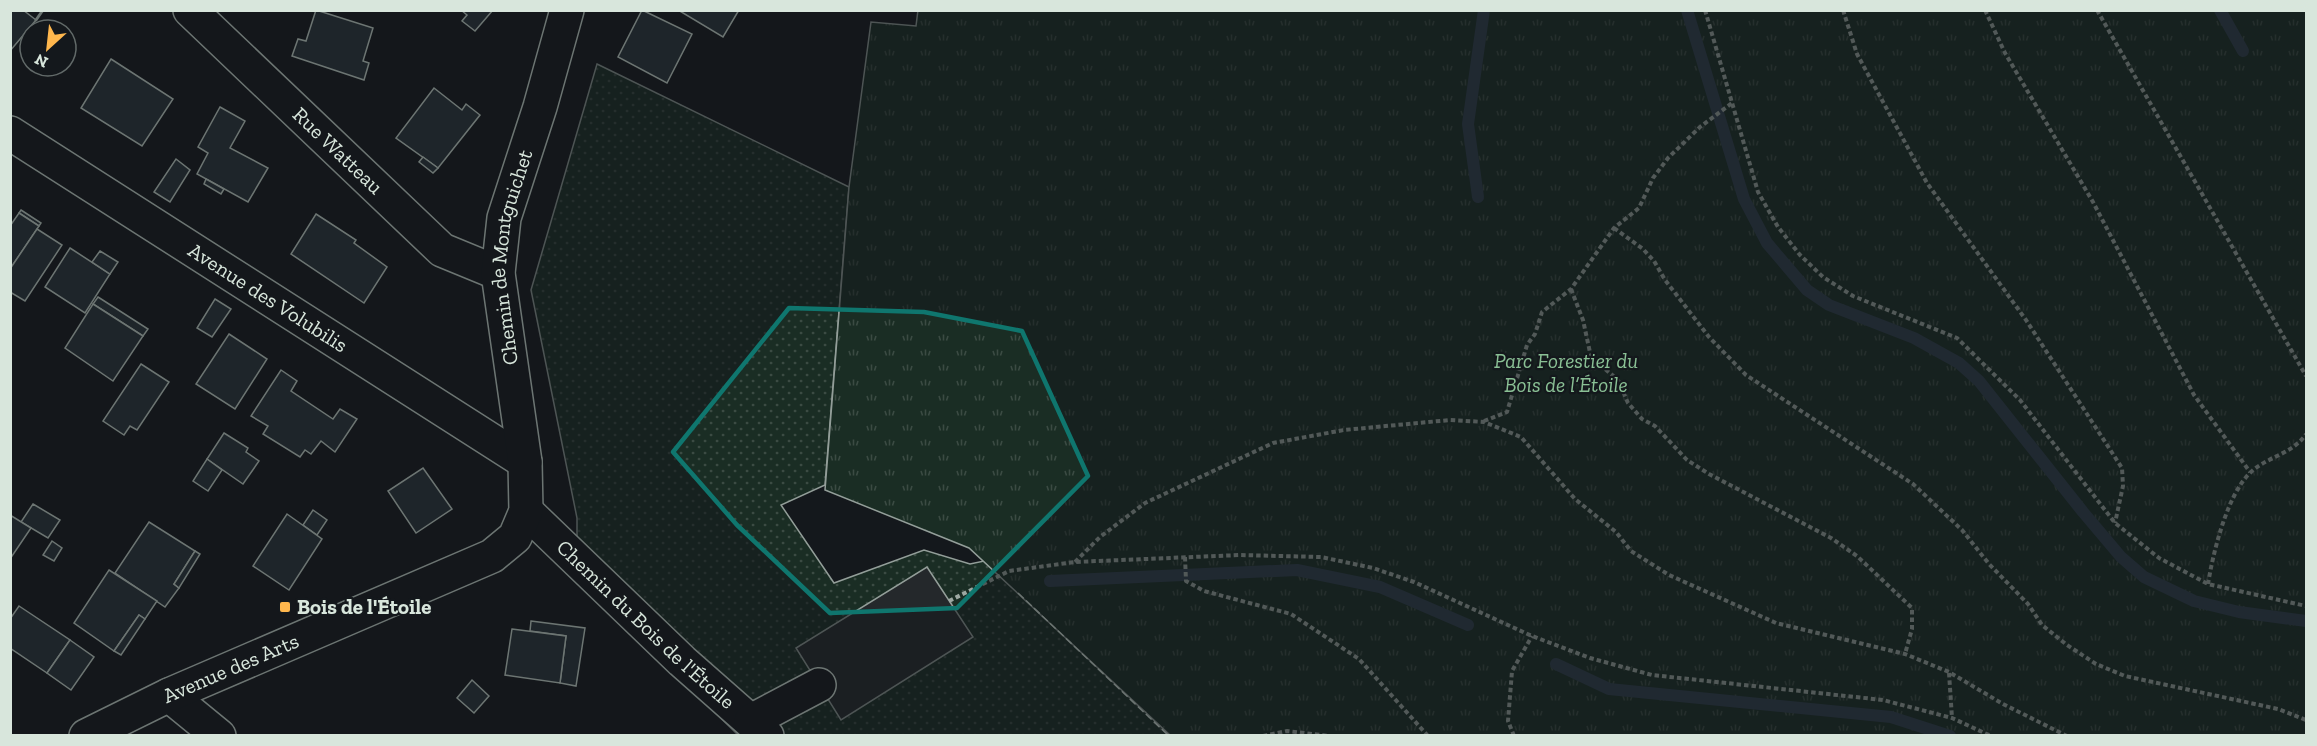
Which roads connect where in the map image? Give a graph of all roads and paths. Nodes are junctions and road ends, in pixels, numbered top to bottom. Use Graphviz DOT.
graph roads {
  1 [pos="190,10"];
  2 [pos="567,10"];
  3 [pos="1705,10"];
  4 [pos="1843,10"];
  5 [pos="1985,10"];
  6 [pos="2097,10"];
  7 [pos="1732,103"];
  8 [pos="10,132"];
  9 [pos="1614,228"];
  10 [pos="498,273"];
  11 [pos="1571,289"];
  12 [pos="2307,376"];
  13 [pos="1484,422"];
  14 [pos="2307,434"];
  15 [pos="525,462"];
  16 [pos="2250,472"];
  17 [pos="526,511"];
  18 [pos="2115,523"];
  19 [pos="1185,557"];
  20 [pos="1075,562"];
  21 [pos="2208,584"];
  22 [pos="949,601"];
  23 [pos="2307,606"];
  24 [pos="1532,636"];
  25 [pos="1905,654"];
  26 [pos="1949,672"];
  27 [pos="819,685"];
  28 [pos="169,695"];
  29 [pos="1952,717"];
  30 [pos="2307,720"];
  31 [pos="759,728"];
  32 [pos="86,735"];
  33 [pos="219,735"];
  34 [pos="1263,735"];
  35 [pos="1330,735"];
  36 [pos="1428,735"];
  37 [pos="1514,735"];
  38 [pos="1991,735"];
  39 [pos="2067,735"];
  1 -- 10 [label="street, Rue Watteau"];
  2 -- 10 [label="street, Chemin de Montguichet"];
  3 -- 7 [label="path"];
  4 -- 18 [label="path"];
  5 -- 16 [label="path"];
  6 -- 12 [label="path"];
  7 -- 9 [label="path"];
  7 -- 18 [label="path"];
  8 -- 15 [label="street, Avenue des Volubilis"];
  9 -- 11 [label="path"];
  9 -- 30 [label="path"];
  10 -- 15 [label="street, Chemin de Montguichet"];
  11 -- 13 [label="path"];
  11 -- 25 [label="path"];
  13 -- 20 [label="path"];
  13 -- 25 [label="path"];
  14 -- 16 [label="path"];
  15 -- 17 [label="street, Chemin de Montguichet"];
  16 -- 21 [label="path"];
  17 -- 28 [label="street, Avenue des Arts"];
  17 -- 31 [label="street, Chemin du Bois de l'Étoile"];
  18 -- 21 [label="path"];
  19 -- 20 [label="path"];
  19 -- 24 [label="path"];
  19 -- 36 [label="path"];
  20 -- 22 [label="path"];
  21 -- 23 [label="path"];
  24 -- 29 [label="path"];
  24 -- 37 [label="path"];
  25 -- 26 [label="path"];
  26 -- 29 [label="path"];
  26 -- 39 [label="path"];
  27 -- 31 [label="street"];
  28 -- 32 [label="street, Avenue des Arts"];
  28 -- 33 [label="street"];
  29 -- 38 [label="path"];
  34 -- 35 [label="path"];
}
